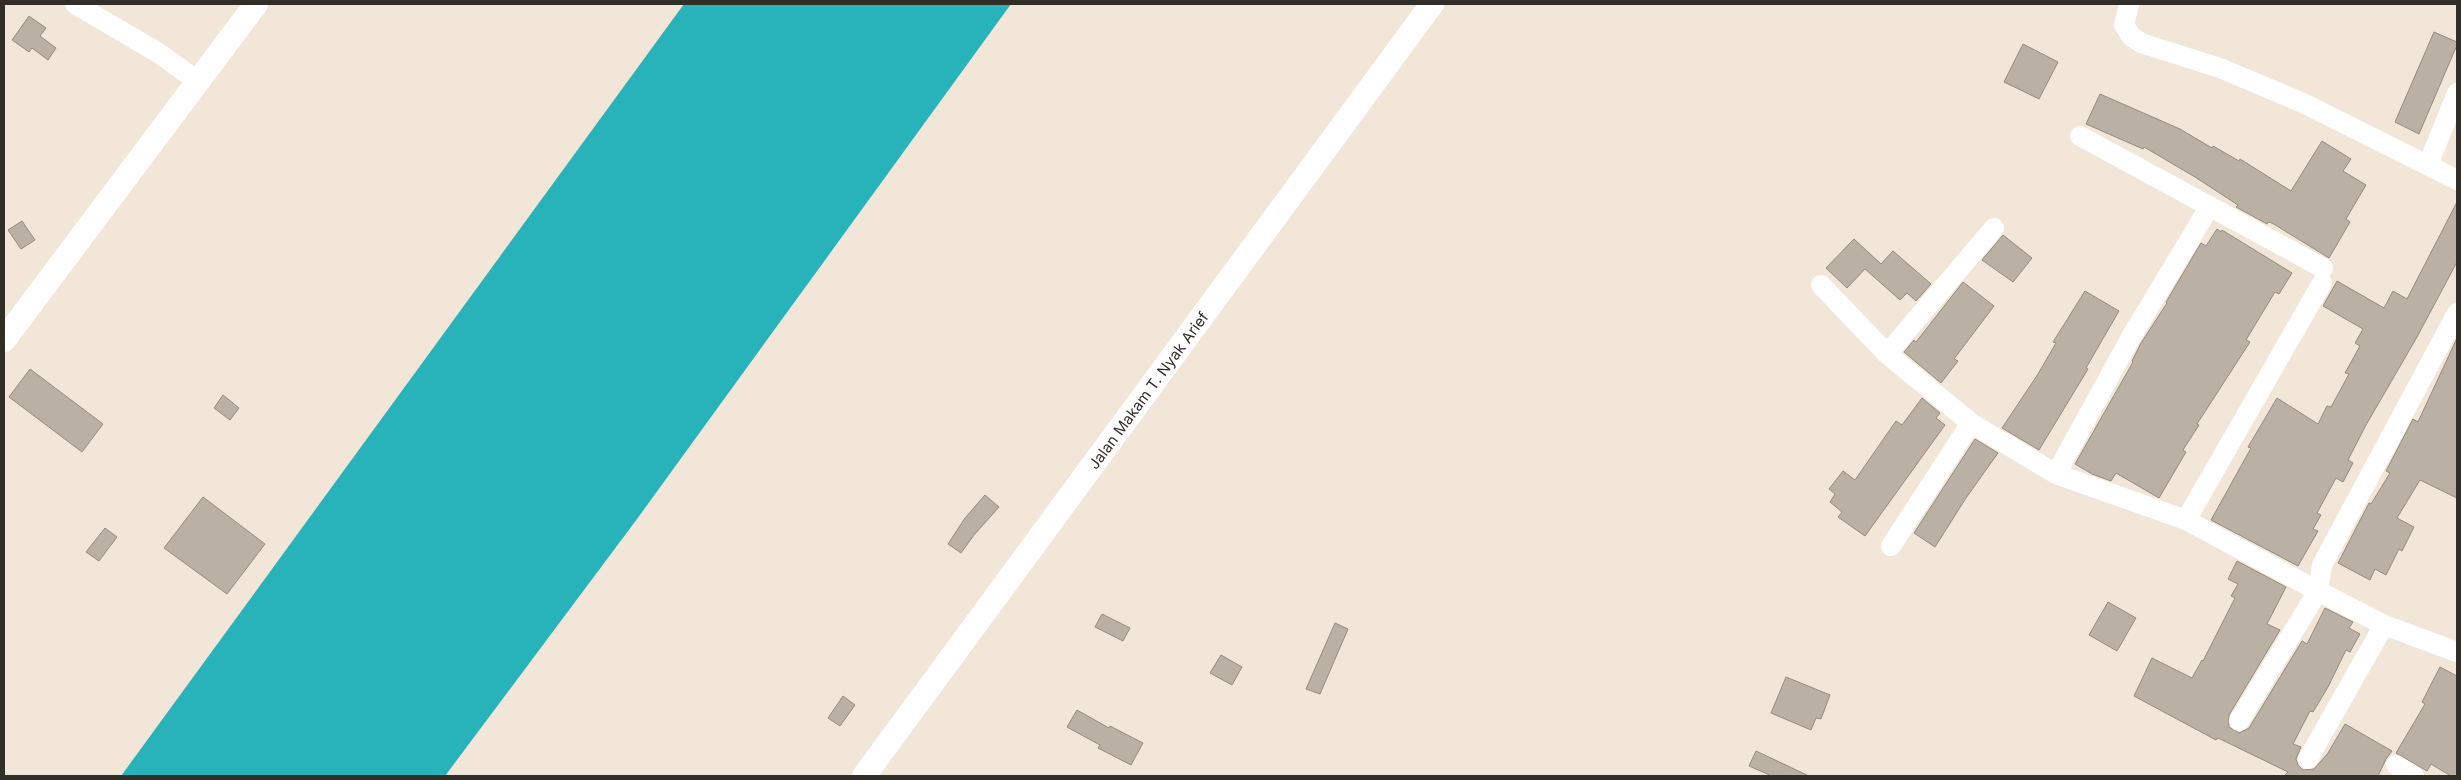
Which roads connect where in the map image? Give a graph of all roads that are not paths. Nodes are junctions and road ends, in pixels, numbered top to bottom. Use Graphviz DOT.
graph roads {
  1 [pos="76,4"];
  2 [pos="256,4"];
  3 [pos="1432,4"];
  4 [pos="2129,4"];
  5 [pos="199,82"];
  6 [pos="2457,93"];
  7 [pos="2080,136"];
  8 [pos="2428,165"];
  9 [pos="2457,180"];
  10 [pos="2210,206"];
  11 [pos="1994,228"];
  12 [pos="1821,285"];
  13 [pos="2457,313"];
  14 [pos="4,340"];
  15 [pos="1887,354"];
  16 [pos="1971,423"];
  17 [pos="2056,474"];
  18 [pos="2186,520"];
  19 [pos="1891,546"];
  20 [pos="2318,591"];
  21 [pos="2384,625"];
  22 [pos="2457,652"];
  23 [pos="2239,721"];
  24 [pos="2308,759"];
  25 [pos="2396,765"];
  26 [pos="864,776"];
  27 [pos="2414,776"];
  1 -- 5 [label="street"];
  2 -- 5 [label="street"];
  3 -- 26 [label="street, Jalan Makam T. Nyak Arief"];
  4 -- 8 [label="street"];
  5 -- 14 [label="street"];
  6 -- 8 [label="street"];
  7 -- 10 [label="street"];
  8 -- 9 [label="street"];
  10 -- 17 [label="street"];
  10 -- 18 [label="street"];
  11 -- 15 [label="street"];
  12 -- 15 [label="street"];
  13 -- 20 [label="street"];
  15 -- 16 [label="street"];
  16 -- 17 [label="street"];
  16 -- 19 [label="street"];
  17 -- 18 [label="street"];
  18 -- 20 [label="street"];
  20 -- 21 [label="street"];
  20 -- 23 [label="street"];
  21 -- 22 [label="street"];
  21 -- 24 [label="street"];
  25 -- 27 [label="street"];
}
